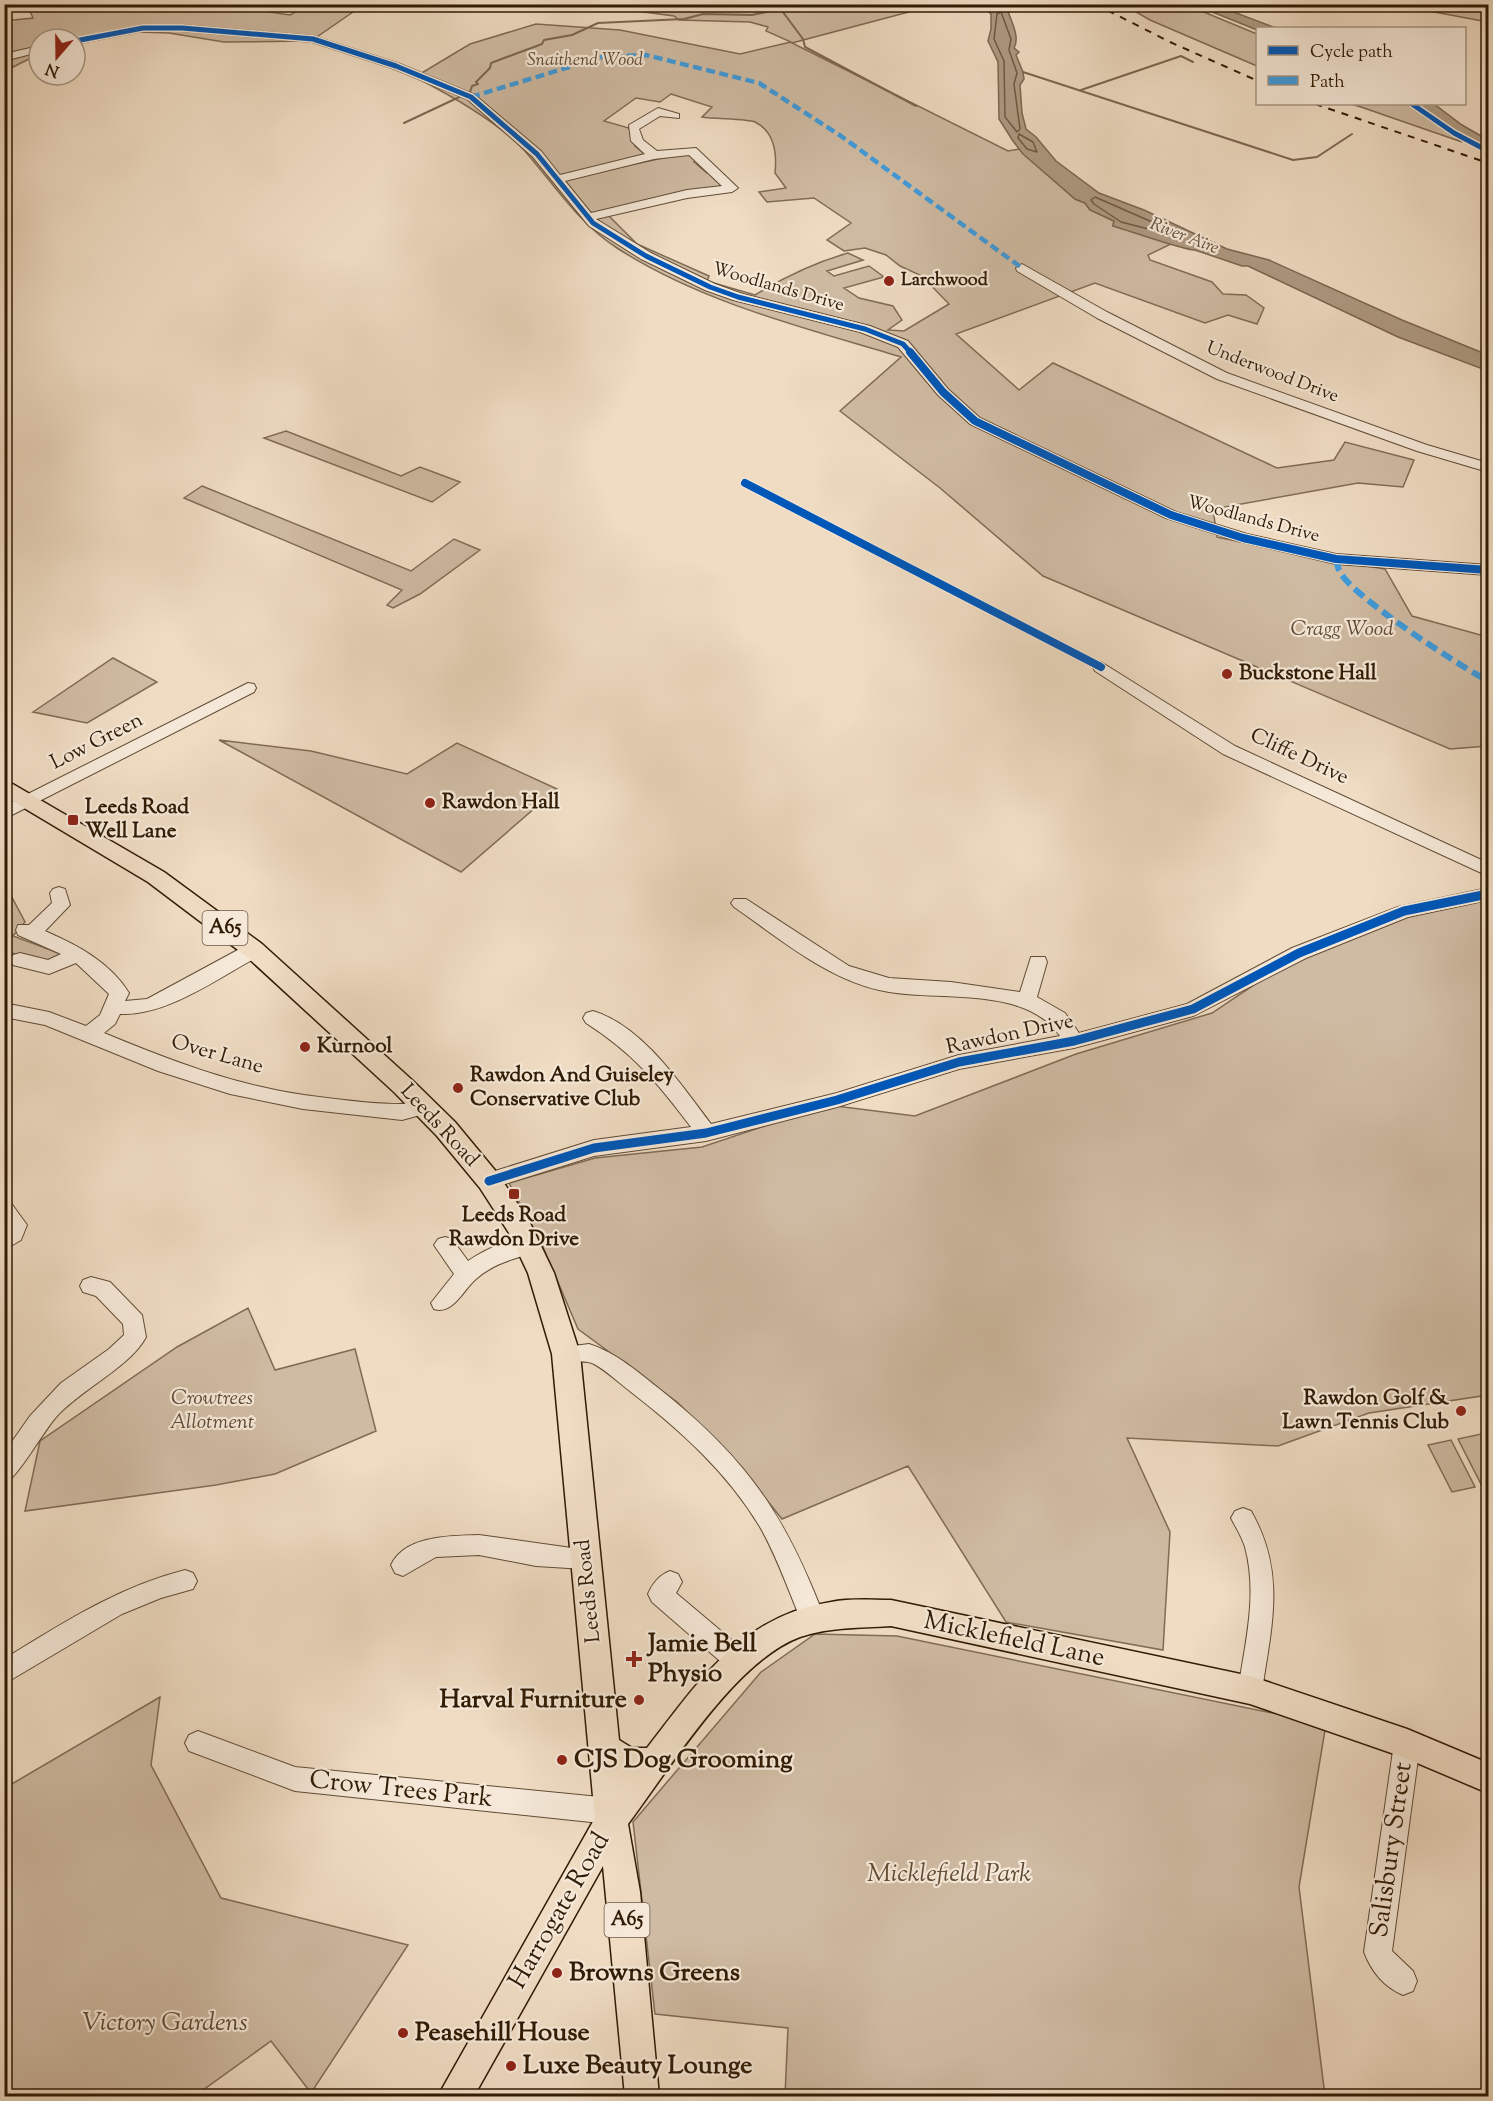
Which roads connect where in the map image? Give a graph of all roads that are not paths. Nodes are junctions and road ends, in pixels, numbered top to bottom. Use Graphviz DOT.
graph roads {
  1 [pos="87,39"];
  2 [pos="27,52"];
  3 [pos="4,58"];
  4 [pos="675,116"];
  5 [pos="654,155"];
  6 [pos="557,179"];
  7 [pos="588,217"];
  8 [pos="1022,268"];
  9 [pos="1488,468"];
  10 [pos="1488,570"];
  11 [pos="1101,667"];
  12 [pos="248,688"];
  13 [pos="4,786"];
  14 [pos="26,801"];
  15 [pos="4,813"];
  16 [pos="1488,870"];
  17 [pos="59,893"];
  18 [pos="1488,894"];
  19 [pos="740,903"];
  20 [pos="254,950"];
  21 [pos="79,954"];
  22 [pos="20,960"];
  23 [pos="1038,962"];
  24 [pos="1027,1000"];
  25 [pos="113,1007"];
  26 [pos="4,1010"];
  27 [pos="593,1018"];
  28 [pos="90,1034"];
  29 [pos="1074,1041"];
  30 [pos="424,1107"];
  31 [pos="706,1133"];
  32 [pos="489,1181"];
  33 [pos="4,1209"];
  34 [pos="4,1242"];
  35 [pos="445,1245"];
  36 [pos="528,1246"];
  37 [pos="465,1273"];
  38 [pos="91,1286"];
  39 [pos="442,1303"];
  40 [pos="567,1354"];
  41 [pos="6,1470"];
  42 [pos="1244,1518"];
  43 [pos="585,1558"];
  44 [pos="403,1565"];
  45 [pos="185,1581"];
  46 [pos="670,1582"];
  47 [pos="813,1619"];
  48 [pos="737,1660"];
  49 [pos="4,1673"];
  50 [pos="1250,1690"];
  51 [pos="198,1743"];
  52 [pos="1407,1744"];
  53 [pos="604,1749"];
  54 [pos="654,1763"];
  55 [pos="1488,1778"];
  56 [pos="611,1815"];
  57 [pos="1403,1981"];
  58 [pos="455,2097"];
  59 [pos="642,2097"];
  1 -- 6 [label="street, Woodlands Drive"];
  2 -- 3 [label="street"];
  4 -- 5 [label="street"];
  5 -- 6 [label="street"];
  5 -- 7 [label="street"];
  6 -- 7 [label="street, Woodlands Drive"];
  7 -- 10 [label="street, Woodlands Drive"];
  8 -- 9 [label="street, Underwood Drive"];
  11 -- 16 [label="street, Cliffe Drive"];
  12 -- 14 [label="street, Low Green"];
  13 -- 14 [label="main road, Leeds Road / A65"];
  14 -- 15 [label="street, Low Green"];
  14 -- 20 [label="main road, Leeds Road / A65"];
  17 -- 21 [label="street"];
  18 -- 29 [label="street, Rawdon Drive"];
  19 -- 24 [label="street"];
  20 -- 25 [label="street"];
  20 -- 30 [label="main road, Leeds Road / A65"];
  21 -- 22 [label="street"];
  21 -- 25 [label="street"];
  23 -- 24 [label="street"];
  24 -- 29 [label="street"];
  25 -- 28 [label="street"];
  26 -- 28 [label="street, Over Lane"];
  27 -- 31 [label="street"];
  28 -- 30 [label="street, Over Lane"];
  29 -- 31 [label="street, Rawdon Drive"];
  30 -- 32 [label="main road, Leeds Road / A65"];
  31 -- 32 [label="street, Rawdon Drive"];
  32 -- 36 [label="main road, Leeds Road / A65"];
  33 -- 34 [label="street"];
  35 -- 37 [label="street"];
  36 -- 37 [label="street"];
  36 -- 40 [label="main road, Leeds Road / A65"];
  37 -- 39 [label="street"];
  38 -- 41 [label="street"];
  40 -- 43 [label="main road, Leeds Road / A65"];
  40 -- 47 [label="street"];
  42 -- 50 [label="street"];
  43 -- 44 [label="street"];
  43 -- 53 [label="main road, Leeds Road / A65"];
  45 -- 49 [label="street"];
  46 -- 48 [label="street"];
  47 -- 48 [label="main road, Micklefield Lane"];
  47 -- 50 [label="main road, Micklefield Lane"];
  48 -- 54 [label="main road, Micklefield Lane"];
  50 -- 52 [label="main road, Micklefield Lane"];
  51 -- 56 [label="street, Crow Trees Park"];
  52 -- 55 [label="main road, Micklefield Lane"];
  52 -- 57 [label="street, Salisbury Street"];
  53 -- 54 [label="main road"];
  53 -- 56 [label="main road, Leeds Road / A65"];
  54 -- 56 [label="main road, Micklefield Lane"];
  56 -- 58 [label="main road, Harrogate Road"];
  56 -- 59 [label="main road, A65"];
}
